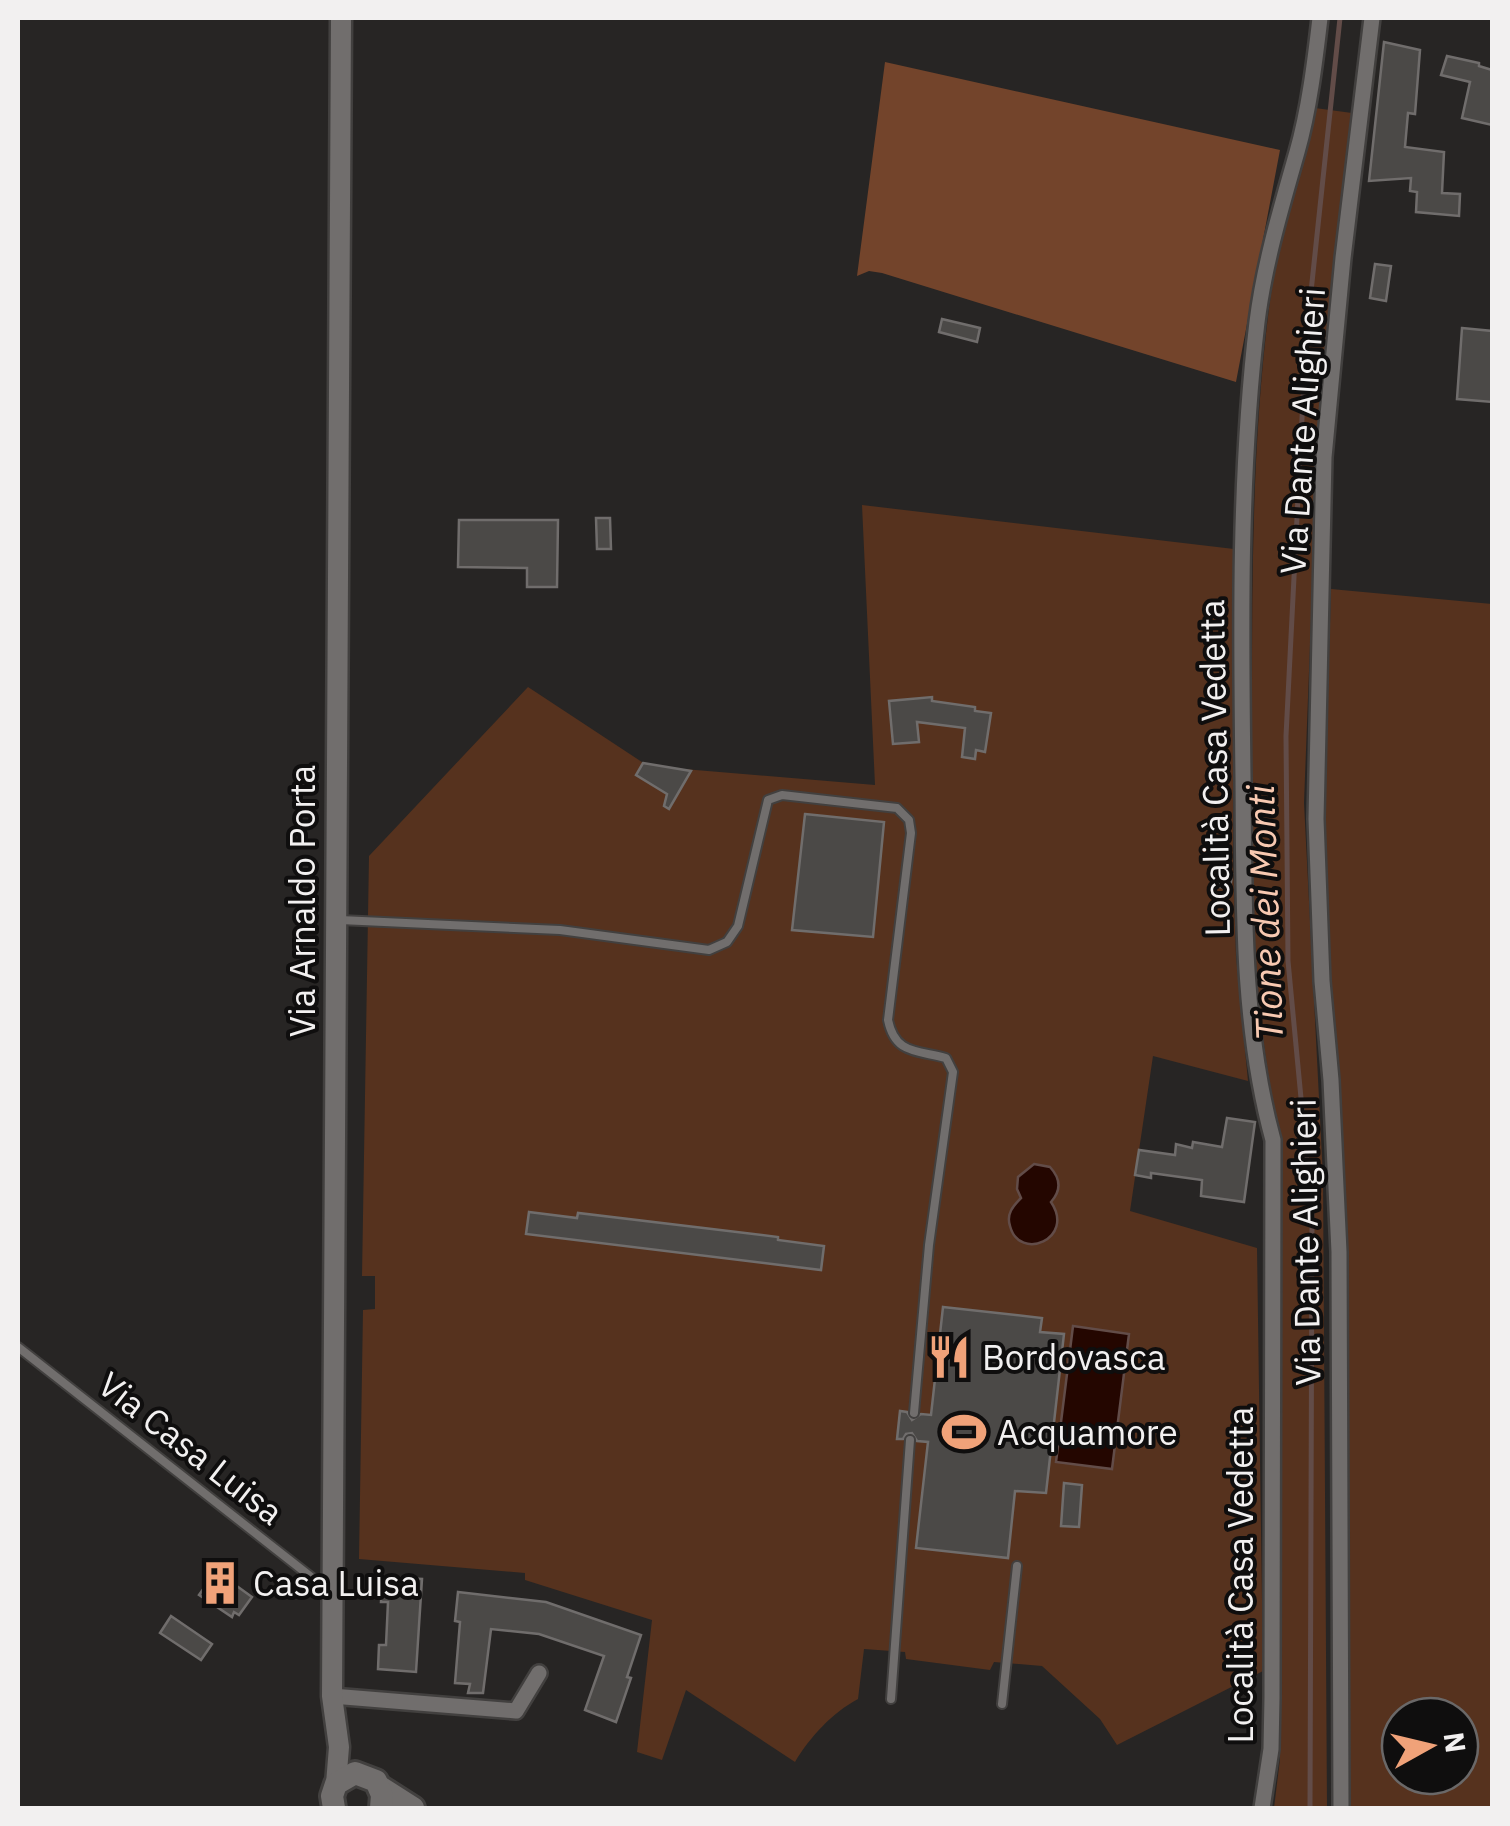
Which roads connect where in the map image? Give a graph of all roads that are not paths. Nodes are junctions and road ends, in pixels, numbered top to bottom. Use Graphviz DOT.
graph roads {
  1 [pos="341,18"];
  2 [pos="1320,18"];
  3 [pos="1372,18"];
  4 [pos="336,920"];
  5 [pos="18,1347"];
  6 [pos="914,1413"];
  7 [pos="910,1440"];
  8 [pos="1017,1566"];
  9 [pos="334,1589"];
  10 [pos="539,1673"];
  11 [pos="891,1699"];
  12 [pos="332,1702"];
  13 [pos="1002,1704"];
  14 [pos="377,1791"];
  15 [pos="334,1801"];
  16 [pos="413,1808"];
  17 [pos="1262,1808"];
  18 [pos="1341,1808"];
  1 -- 4 [label="street, Via Arnaldo Porta"];
  2 -- 17 [label="street, Località Casa Vedetta"];
  3 -- 18 [label="street, Via Dante Alighieri"];
  4 -- 6 [label="lane"];
  4 -- 9 [label="street, Via Arnaldo Porta"];
  5 -- 9 [label="lane, Via Casa Luisa"];
  7 -- 11 [label="lane"];
  8 -- 13 [label="lane"];
  9 -- 12 [label="street, Via Arnaldo Porta"];
  10 -- 12 [label="street"];
  12 -- 14 [label="street"];
  12 -- 15 [label="street, Via Arnaldo Porta"];
  14 -- 15 [label="main road"];
  14 -- 16 [label="main road"];
}
